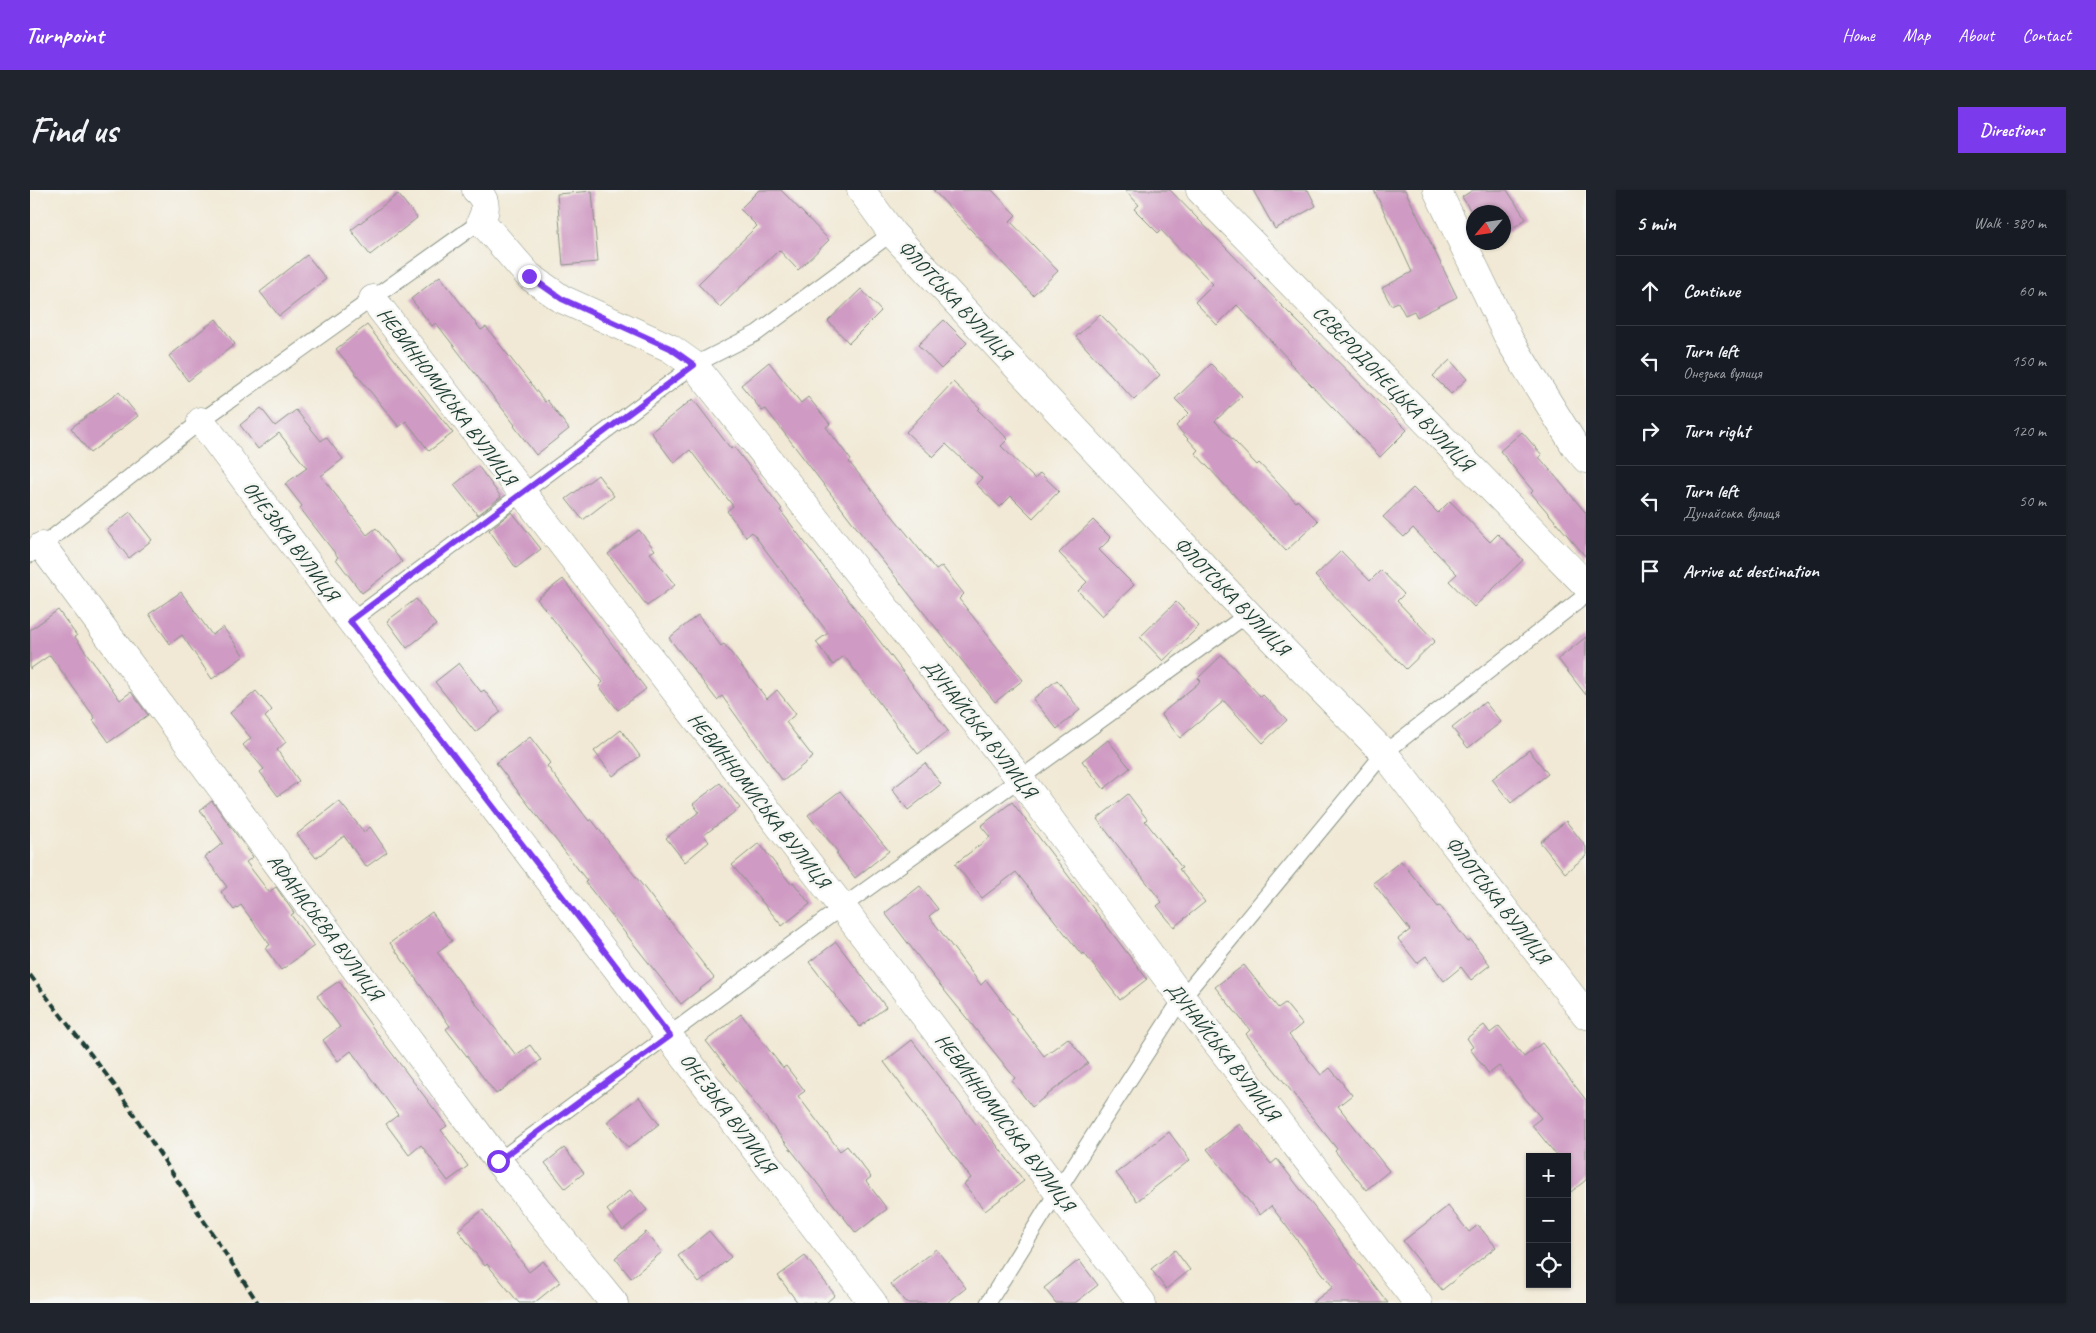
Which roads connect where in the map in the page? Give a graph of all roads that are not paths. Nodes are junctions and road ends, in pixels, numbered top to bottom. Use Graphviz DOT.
graph roads {
  1 [pos="476,190"];
  2 [pos="861,190"];
  3 [pos="1200,190"];
  4 [pos="1437,190"];
  5 [pos="480,221"];
  6 [pos="892,233"];
  7 [pos="373,299"];
  8 [pos="694,365"];
  9 [pos="201,421"];
  10 [pos="1586,459"];
  11 [pos="522,494"];
  12 [pos="36,550"];
  13 [pos="1586,585"];
  14 [pos="1586,595"];
  15 [pos="1248,614"];
  16 [pos="350,621"];
  17 [pos="1384,753"];
  18 [pos="1021,780"];
  19 [pos="842,907"];
  20 [pos="1182,998"];
  21 [pos="1586,1015"];
  22 [pos="670,1036"];
  23 [pos="498,1161"];
  24 [pos="1057,1192"];
  25 [pos="614,1303"];
  26 [pos="873,1303"];
  27 [pos="988,1303"];
  28 [pos="1142,1303"];
  29 [pos="1418,1303"];
  1 -- 5 [label="street"];
  2 -- 6 [label="street, ФЛОТСЬКА ВУЛИЦЯ"];
  3 -- 13 [label="street, СЄВЄРОДОНЕЦЬКА ВУЛИЦЯ"];
  4 -- 10 [label="street"];
  5 -- 7 [label="lane"];
  5 -- 8 [label="street, ДУНАЙСЬКА ВУЛИЦЯ"];
  6 -- 8 [label="lane"];
  6 -- 15 [label="street, ФЛОТСЬКА ВУЛИЦЯ"];
  7 -- 9 [label="lane"];
  7 -- 11 [label="street, НЕВИННОМИСЬКА ВУЛИЦЯ"];
  8 -- 11 [label="lane"];
  8 -- 18 [label="street, ДУНАЙСЬКА ВУЛИЦЯ"];
  9 -- 12 [label="lane"];
  9 -- 16 [label="street, ОНЕЗЬКА ВУЛИЦЯ"];
  11 -- 16 [label="lane"];
  11 -- 19 [label="street, НЕВИННОМИСЬКА ВУЛИЦЯ"];
  12 -- 23 [label="street, АФАНАСЬЄВА ВУЛИЦЯ"];
  14 -- 17 [label="lane"];
  15 -- 17 [label="street, ФЛОТСЬКА ВУЛИЦЯ"];
  15 -- 18 [label="lane"];
  16 -- 22 [label="street, ОНЕЗЬКА ВУЛИЦЯ"];
  17 -- 20 [label="lane"];
  17 -- 21 [label="street, ФЛОТСЬКА ВУЛИЦЯ"];
  18 -- 19 [label="lane"];
  18 -- 20 [label="street, ДУНАЙСЬКА ВУЛИЦЯ"];
  19 -- 22 [label="lane"];
  19 -- 24 [label="street, НЕВИННОМИСЬКА ВУЛИЦЯ"];
  20 -- 24 [label="lane"];
  20 -- 29 [label="street, ДУНАЙСЬКА ВУЛИЦЯ"];
  22 -- 23 [label="lane"];
  22 -- 26 [label="street, ОНЕЗЬКА ВУЛИЦЯ"];
  23 -- 25 [label="street, АФАНАСЬЄВА ВУЛИЦЯ"];
  24 -- 27 [label="lane"];
  24 -- 28 [label="street, НЕВИННОМИСЬКА ВУЛИЦЯ"];
}
